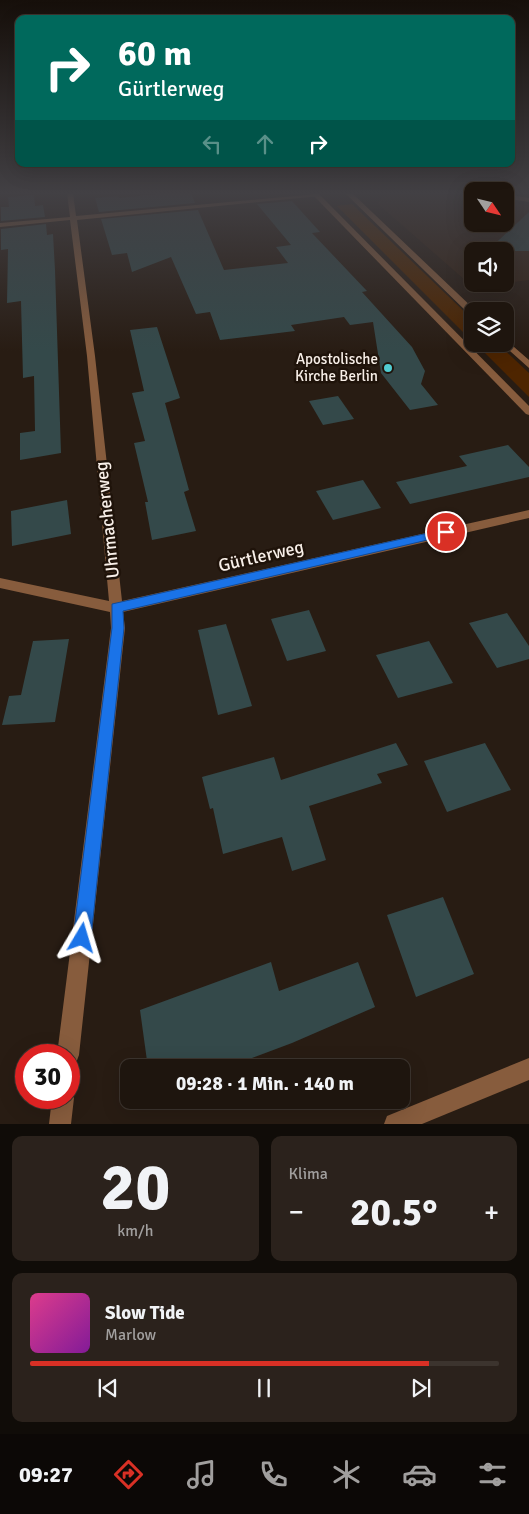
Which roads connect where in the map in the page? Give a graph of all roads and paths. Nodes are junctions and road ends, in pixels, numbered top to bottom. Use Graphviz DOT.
graph roads {
  1 [pos="76,245"];
  2 [pos="366,245"];
  3 [pos="402,245"];
  4 [pos="464,304"];
  5 [pos="514,351"];
  6 [pos="529,365"];
  7 [pos="529,412"];
  8 [pos="529,514"];
  9 [pos="0,583"];
  10 [pos="116,608"];
  11 [pos="69,1044"];
  12 [pos="529,1069"];
  13 [pos="62,1109"];
  14 [pos="60,1124"];
  15 [pos="395,1124"];
  1 -- 10 [label="street, Uhrmacherweg"];
  2 -- 7 [label="street"];
  3 -- 4 [label="street"];
  5 -- 6 [label="street"];
  8 -- 10 [label="street, Gürtlerweg"];
  9 -- 10 [label="street, Gürtlerweg"];
  10 -- 11 [label="street, Uhrmacherweg"];
  12 -- 15 [label="street"];
  13 -- 14 [label="street"];
}
